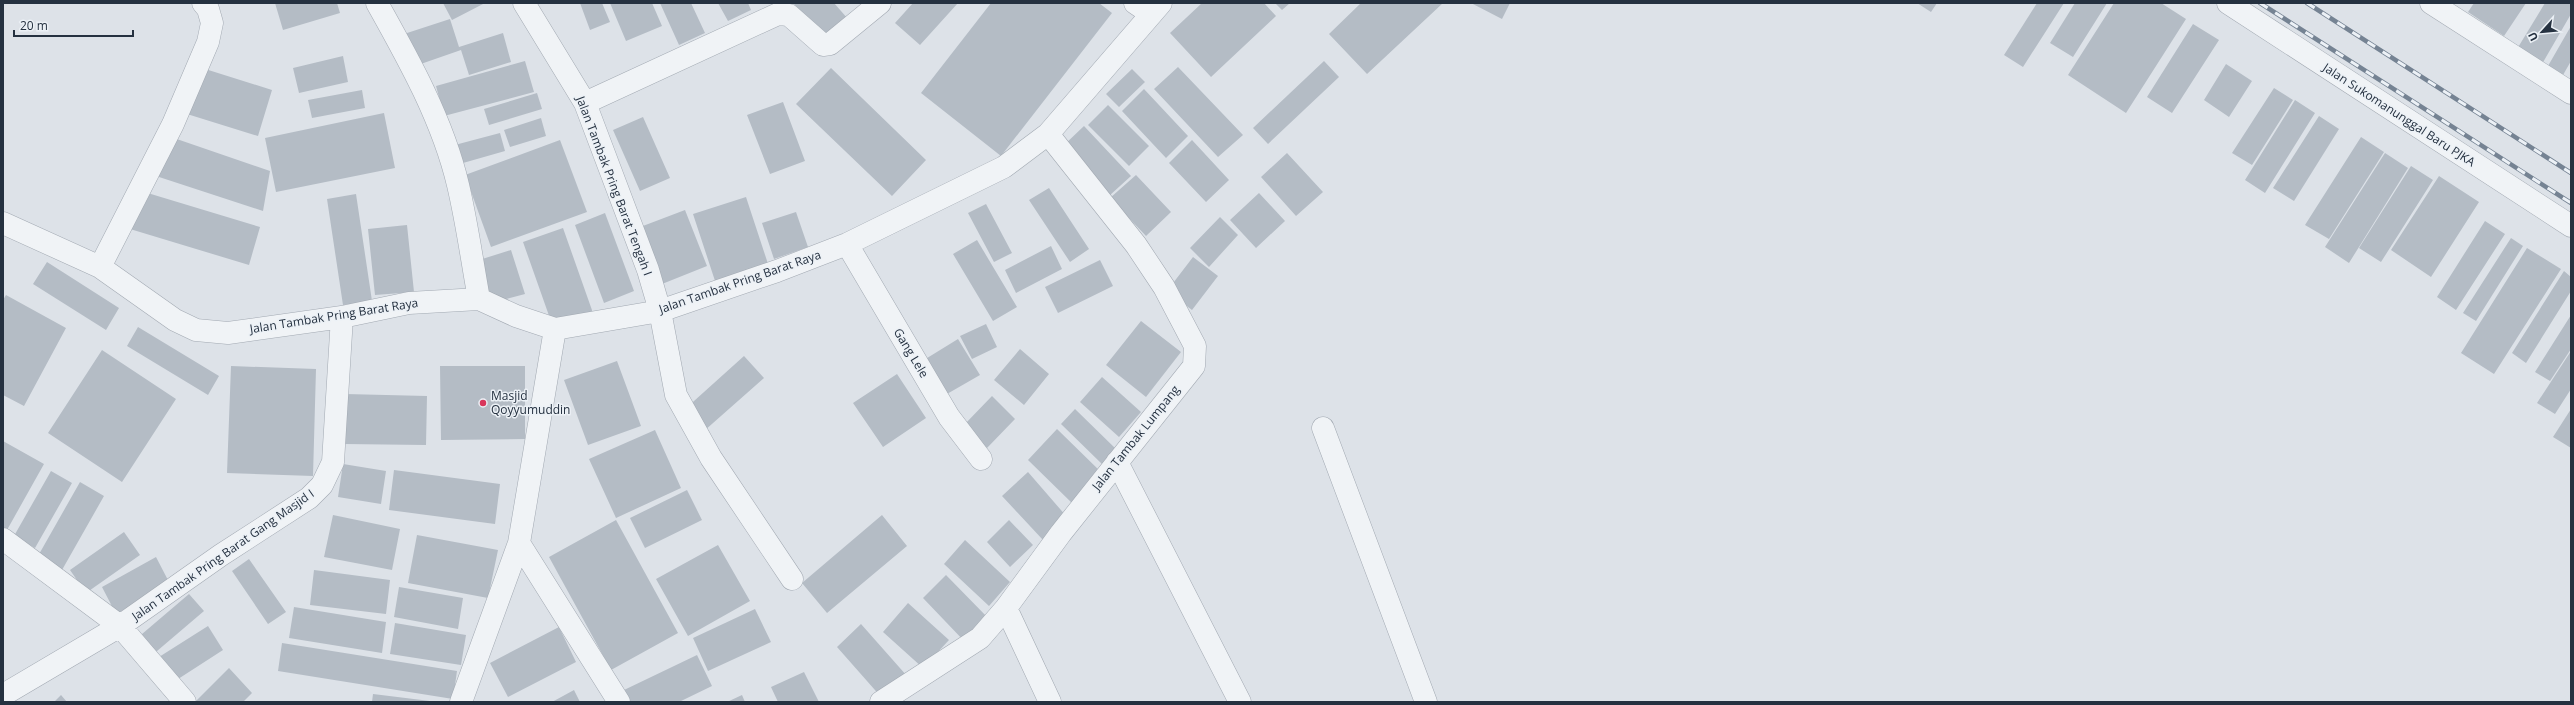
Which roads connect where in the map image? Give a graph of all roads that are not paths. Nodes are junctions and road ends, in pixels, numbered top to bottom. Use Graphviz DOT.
graph roads {
  1 [pos="203,3"];
  2 [pos="377,3"];
  3 [pos="524,3"];
  4 [pos="880,3"];
  5 [pos="2228,3"];
  6 [pos="2431,3"];
  7 [pos="1149,7"];
  8 [pos="2571,93"];
  9 [pos="585,104"];
  10 [pos="1048,134"];
  11 [pos="3,223"];
  12 [pos="2571,226"];
  13 [pos="847,244"];
  14 [pos="100,267"];
  15 [pos="479,299"];
  16 [pos="660,311"];
  17 [pos="342,317"];
  18 [pos="555,330"];
  19 [pos="1323,428"];
  20 [pos="981,459"];
  21 [pos="1117,462"];
  22 [pos="3,539"];
  23 [pos="520,543"];
  24 [pos="792,579"];
  25 [pos="1006,608"];
  26 [pos="120,626"];
  27 [pos="3,695"];
  28 [pos="185,702"];
  29 [pos="461,702"];
  30 [pos="619,702"];
  31 [pos="881,702"];
  32 [pos="1050,702"];
  33 [pos="1240,702"];
  34 [pos="1426,702"];
  1 -- 14 [label="street"];
  2 -- 15 [label="street"];
  3 -- 9 [label="street, Jalan Tambak Pring Barat Tengah I"];
  4 -- 9 [label="street"];
  5 -- 12 [label="street, Jalan Sukomanunggal Baru PJKA"];
  6 -- 8 [label="street"];
  7 -- 10 [label="street, Jalan Tambak Pring Barat Raya"];
  9 -- 16 [label="street, Jalan Tambak Pring Barat Tengah I"];
  10 -- 13 [label="street, Jalan Tambak Pring Barat Raya"];
  10 -- 21 [label="street, Jalan Tambak Lumpang"];
  11 -- 14 [label="street, Jalan Tambak Pring Barat Raya"];
  13 -- 16 [label="street, Jalan Tambak Pring Barat Raya"];
  13 -- 20 [label="street, Gang Lele"];
  14 -- 17 [label="street, Jalan Tambak Pring Barat Raya"];
  15 -- 17 [label="street, Jalan Tambak Pring Barat Raya"];
  15 -- 18 [label="street, Jalan Tambak Pring Barat Raya"];
  16 -- 18 [label="street, Jalan Tambak Pring Barat Raya"];
  16 -- 24 [label="street, Jalan Tambak Pring Barat Tengah I"];
  17 -- 26 [label="street, Jalan Tambak Pring Barat Gang Masjid I"];
  18 -- 23 [label="street"];
  19 -- 34 [label="street"];
  21 -- 25 [label="street, Jalan Tambak Lumpang"];
  21 -- 33 [label="street"];
  22 -- 26 [label="street"];
  23 -- 29 [label="street"];
  23 -- 30 [label="street"];
  25 -- 31 [label="street, Jalan Tambak Lumpang"];
  25 -- 32 [label="street"];
  26 -- 27 [label="street"];
  26 -- 28 [label="street"];
}
